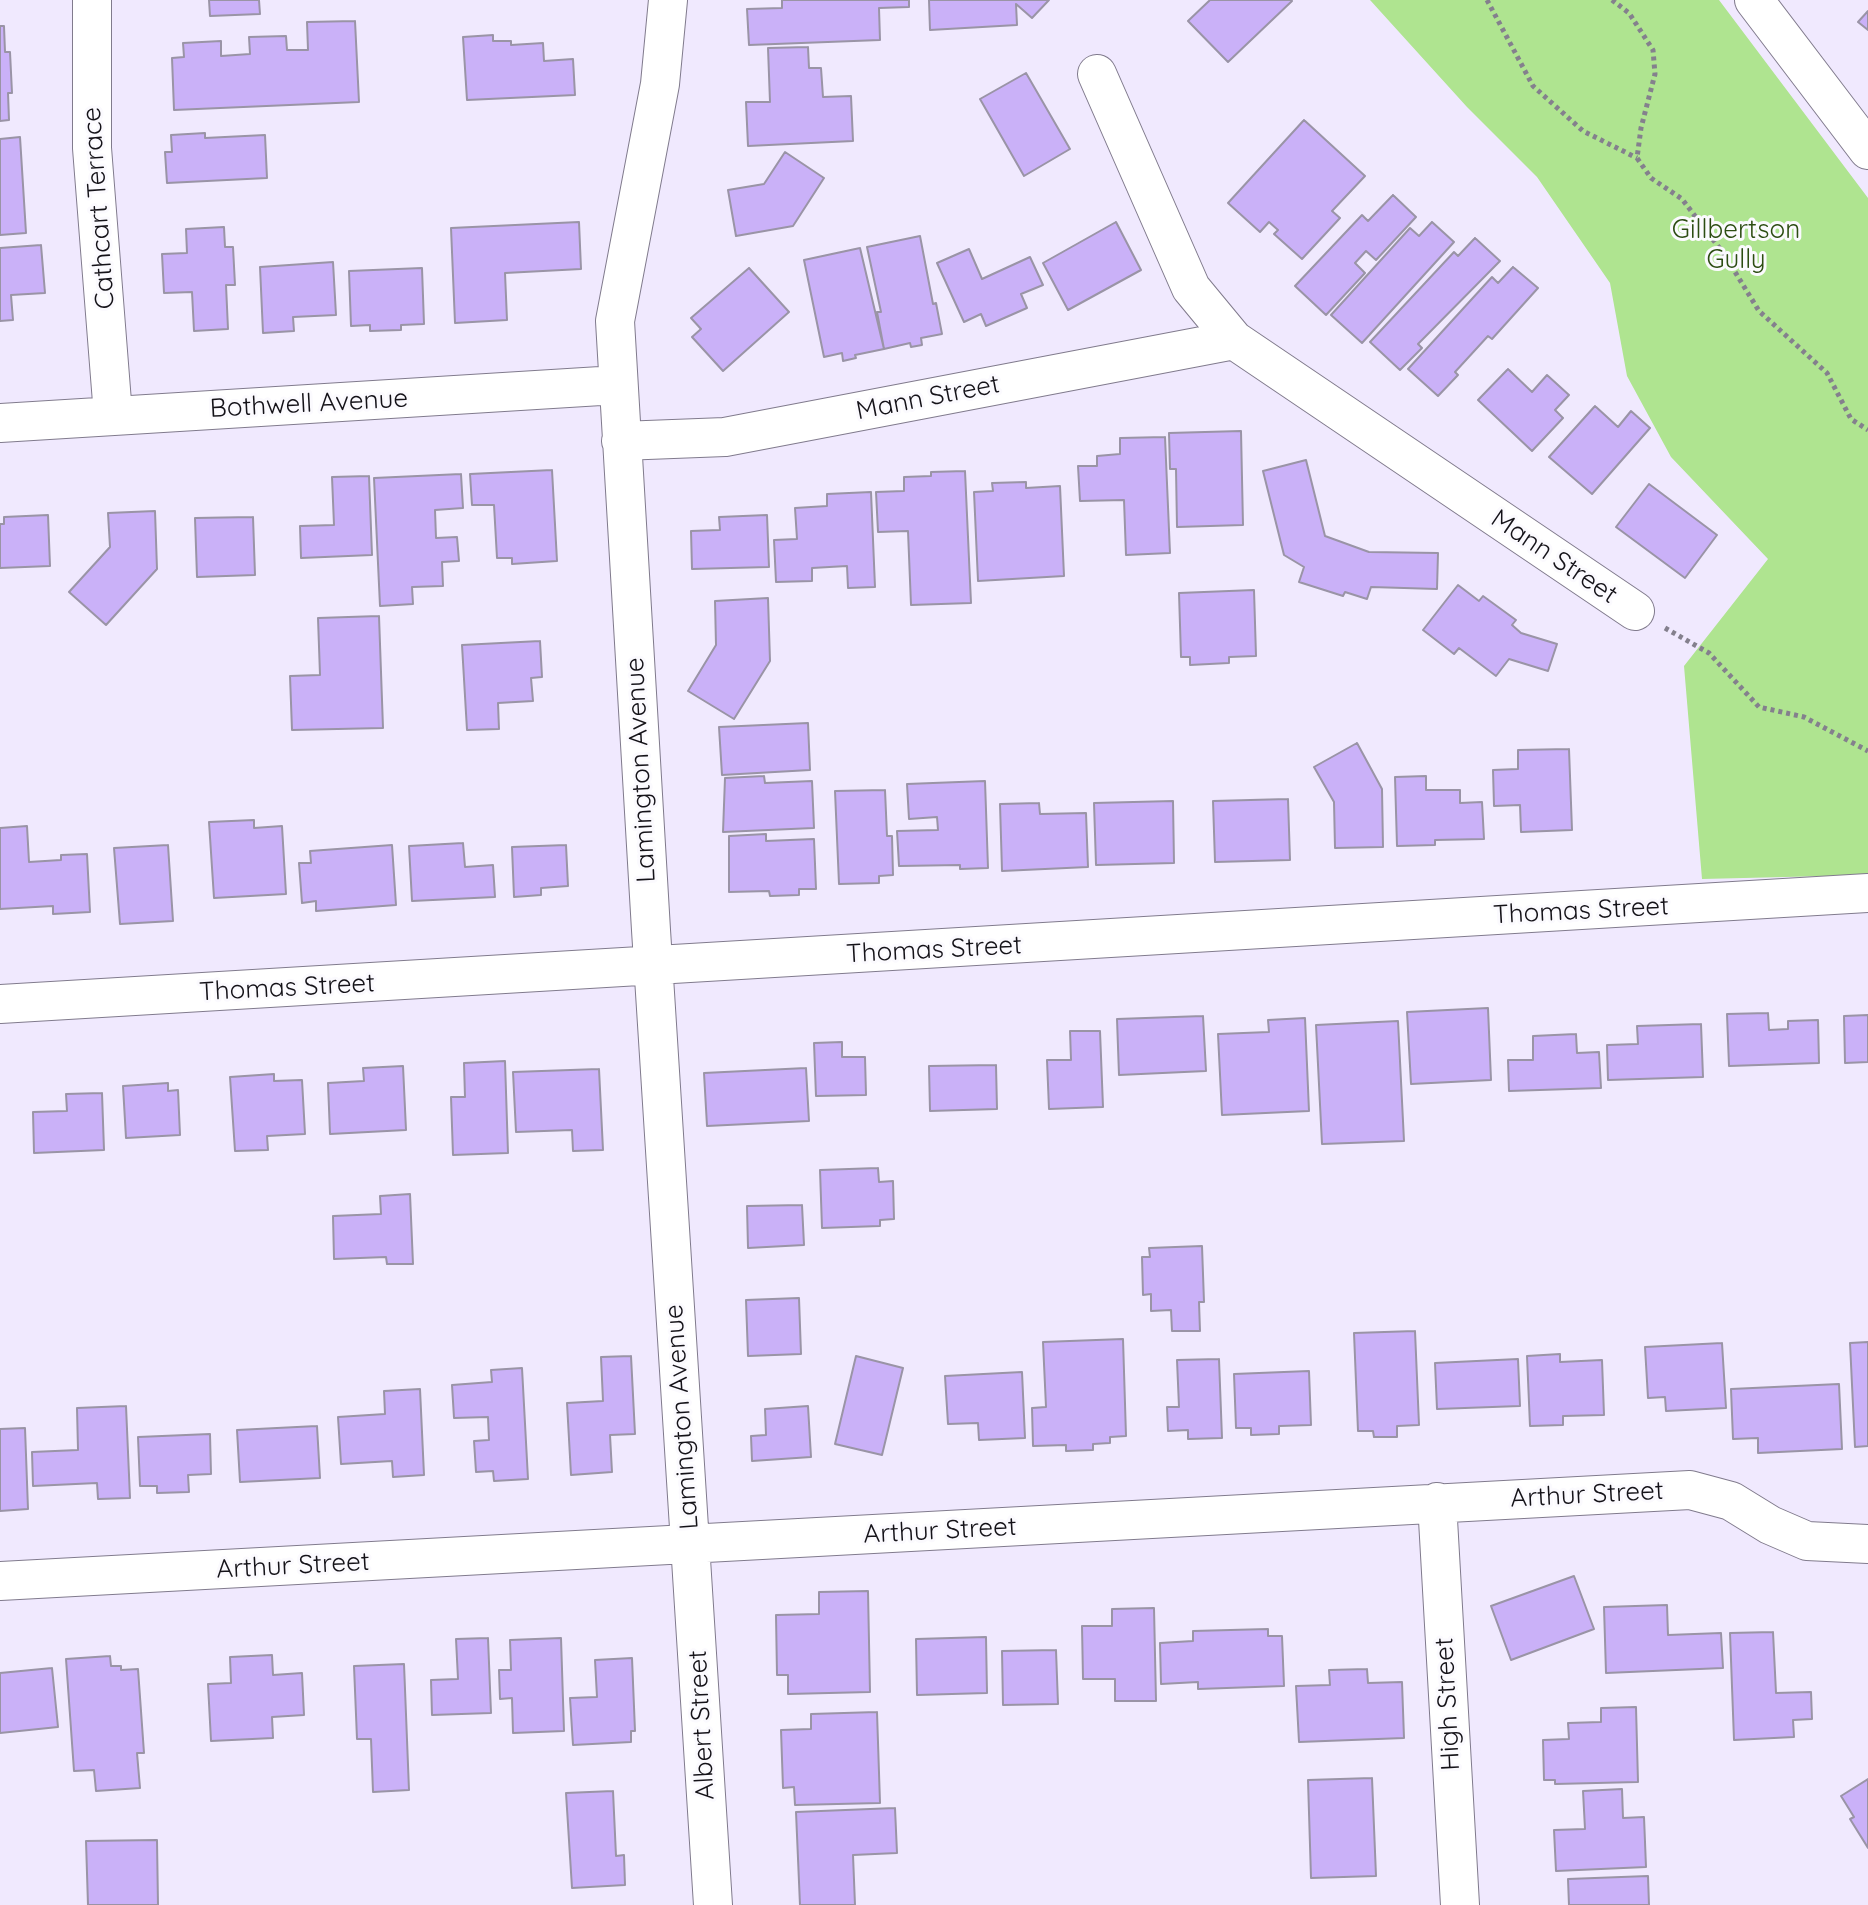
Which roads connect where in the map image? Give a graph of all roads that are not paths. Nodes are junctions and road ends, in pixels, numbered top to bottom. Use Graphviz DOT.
graph roads {
  1 [pos="92,0"];
  2 [pos="668,0"];
  3 [pos="1754,0"];
  4 [pos="1097,74"];
  5 [pos="1868,150"];
  6 [pos="1234,340"];
  7 [pos="617,385"];
  8 [pos="113,415"];
  9 [pos="0,423"];
  10 [pos="621,441"];
  11 [pos="1635,611"];
  12 [pos="1868,893"];
  13 [pos="653,967"];
  14 [pos="0,1004"];
  15 [pos="1437,1502"];
  16 [pos="1868,1544"];
  17 [pos="691,1545"];
  18 [pos="0,1581"];
  19 [pos="713,1905"];
  20 [pos="1460,1905"];
  1 -- 8 [label="street, Cathcart Terrace"];
  2 -- 7 [label="street, Lamington Avenue"];
  3 -- 5 [label="street"];
  4 -- 6 [label="street, Mann Street"];
  6 -- 10 [label="street, Mann Street"];
  6 -- 11 [label="street, Mann Street"];
  7 -- 8 [label="street, Bothwell Avenue"];
  7 -- 10 [label="street, Lamington Avenue"];
  8 -- 9 [label="street, Bothwell Avenue"];
  10 -- 13 [label="street, Lamington Avenue"];
  12 -- 13 [label="street, Thomas Street"];
  13 -- 14 [label="street, Thomas Street"];
  13 -- 17 [label="street, Lamington Avenue"];
  15 -- 16 [label="street, Arthur Street"];
  15 -- 17 [label="street, Arthur Street"];
  15 -- 20 [label="street, High Street"];
  17 -- 18 [label="street, Arthur Street"];
  17 -- 19 [label="street, Albert Street"];
}
